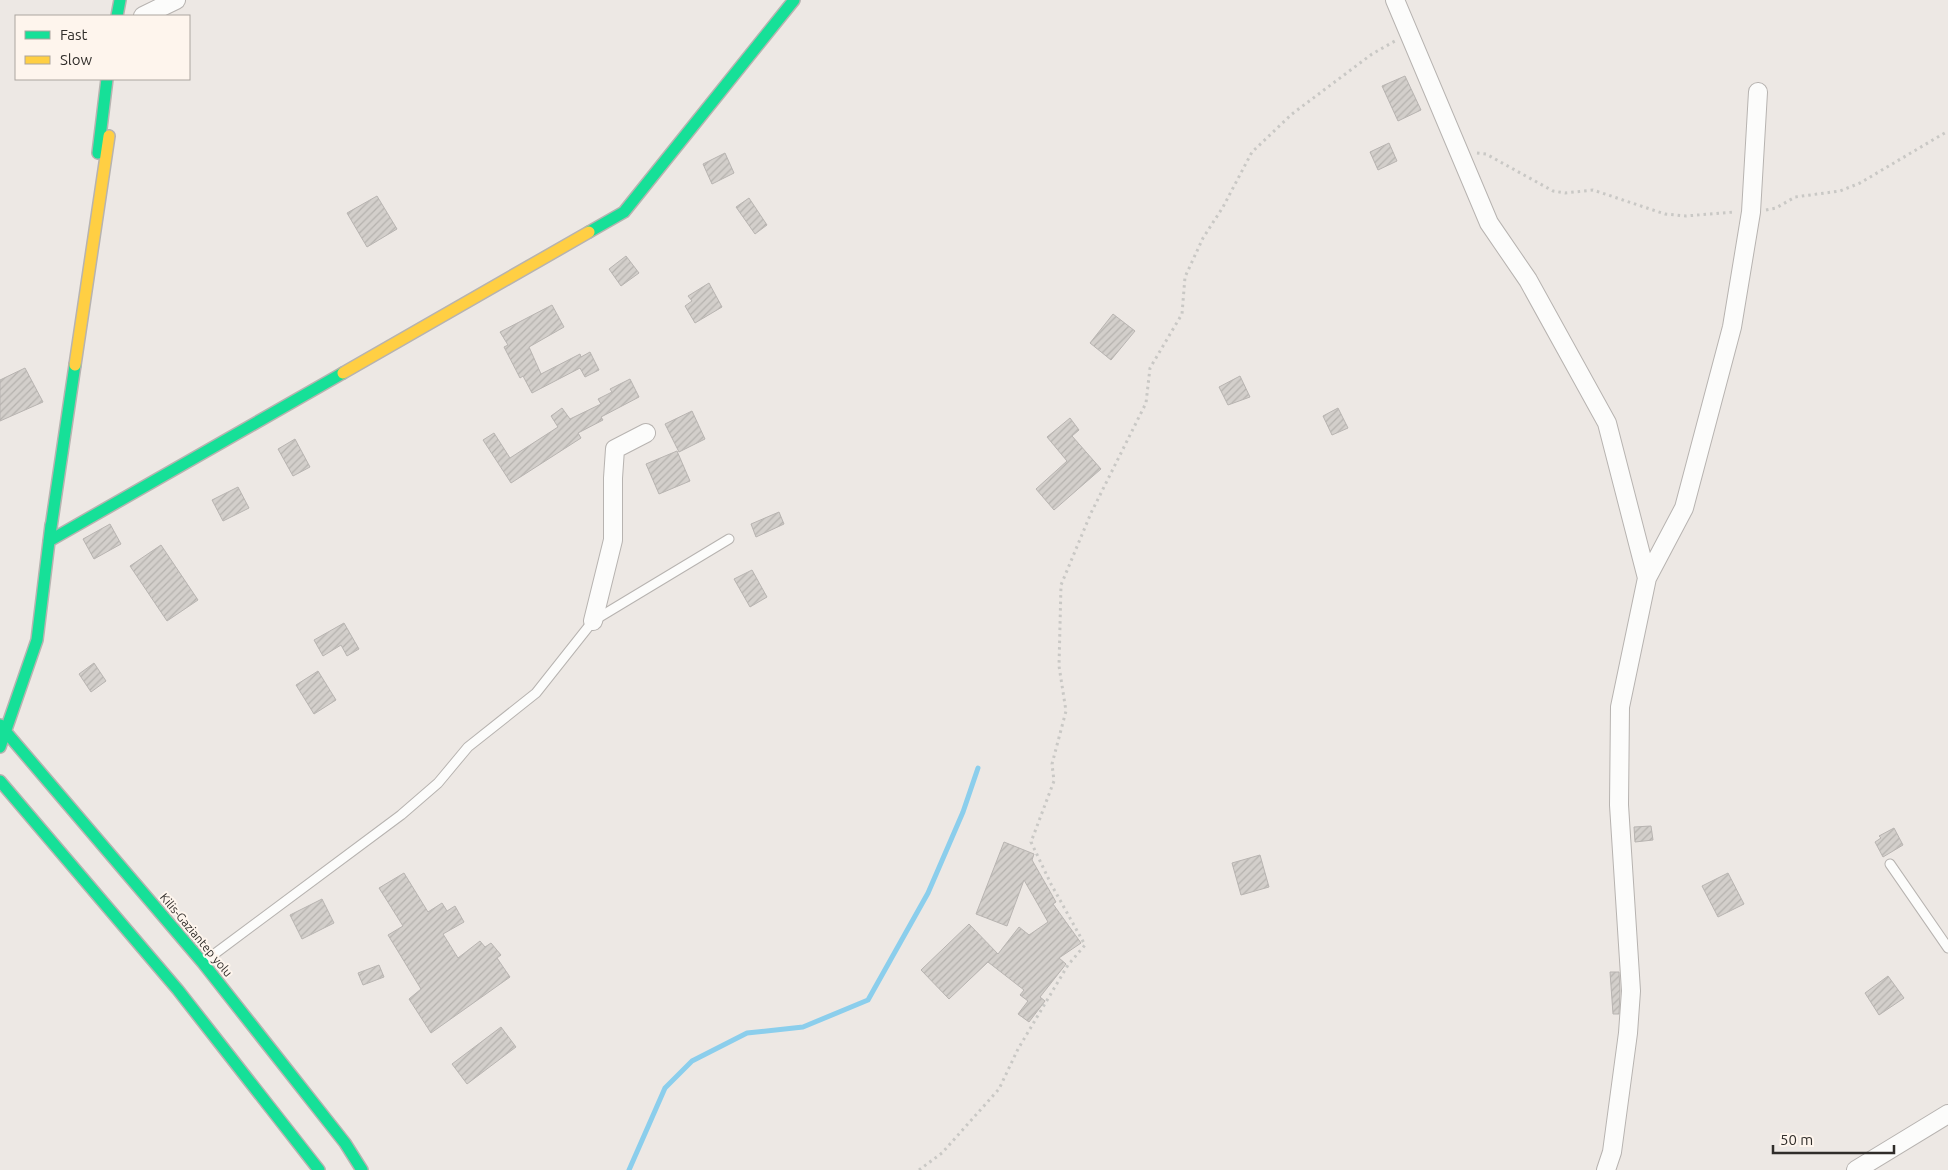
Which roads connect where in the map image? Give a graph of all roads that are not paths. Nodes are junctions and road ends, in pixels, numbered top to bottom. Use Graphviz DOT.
graph roads {
  1 [pos="120,0"];
  2 [pos="176,0"];
  3 [pos="794,0"];
  4 [pos="1395,0"];
  5 [pos="117,15"];
  6 [pos="145,15"];
  7 [pos="107,80"];
  8 [pos="1758,92"];
  9 [pos="109,136"];
  10 [pos="646,433"];
  11 [pos="729,539"];
  12 [pos="49,541"];
  13 [pos="1647,578"];
  14 [pos="593,621"];
  15 [pos="3,729"];
  16 [pos="0,747"];
  17 [pos="0,781"];
  18 [pos="1890,864"];
  19 [pos="1948,948"];
  20 [pos="203,963"];
  21 [pos="1948,1114"];
  22 [pos="319,1170"];
  23 [pos="362,1170"];
  24 [pos="1606,1170"];
  25 [pos="1856,1170"];
  1 -- 5 [label="main road"];
  2 -- 6 [label="street"];
  3 -- 12 [label="main road"];
  4 -- 13 [label="street"];
  7 -- 12 [label="main road"];
  8 -- 13 [label="street"];
  9 -- 12 [label="main road"];
  10 -- 14 [label="street"];
  11 -- 14 [label="lane"];
  12 -- 15 [label="main road"];
  13 -- 24 [label="street"];
  14 -- 20 [label="lane"];
  15 -- 16 [label="main road"];
  15 -- 20 [label="main road, Kilis-Gaziantep yolu"];
  17 -- 22 [label="main road"];
  18 -- 19 [label="lane"];
  20 -- 23 [label="main road, Kilis-Gaziantep yolu"];
  21 -- 25 [label="street"];
}
